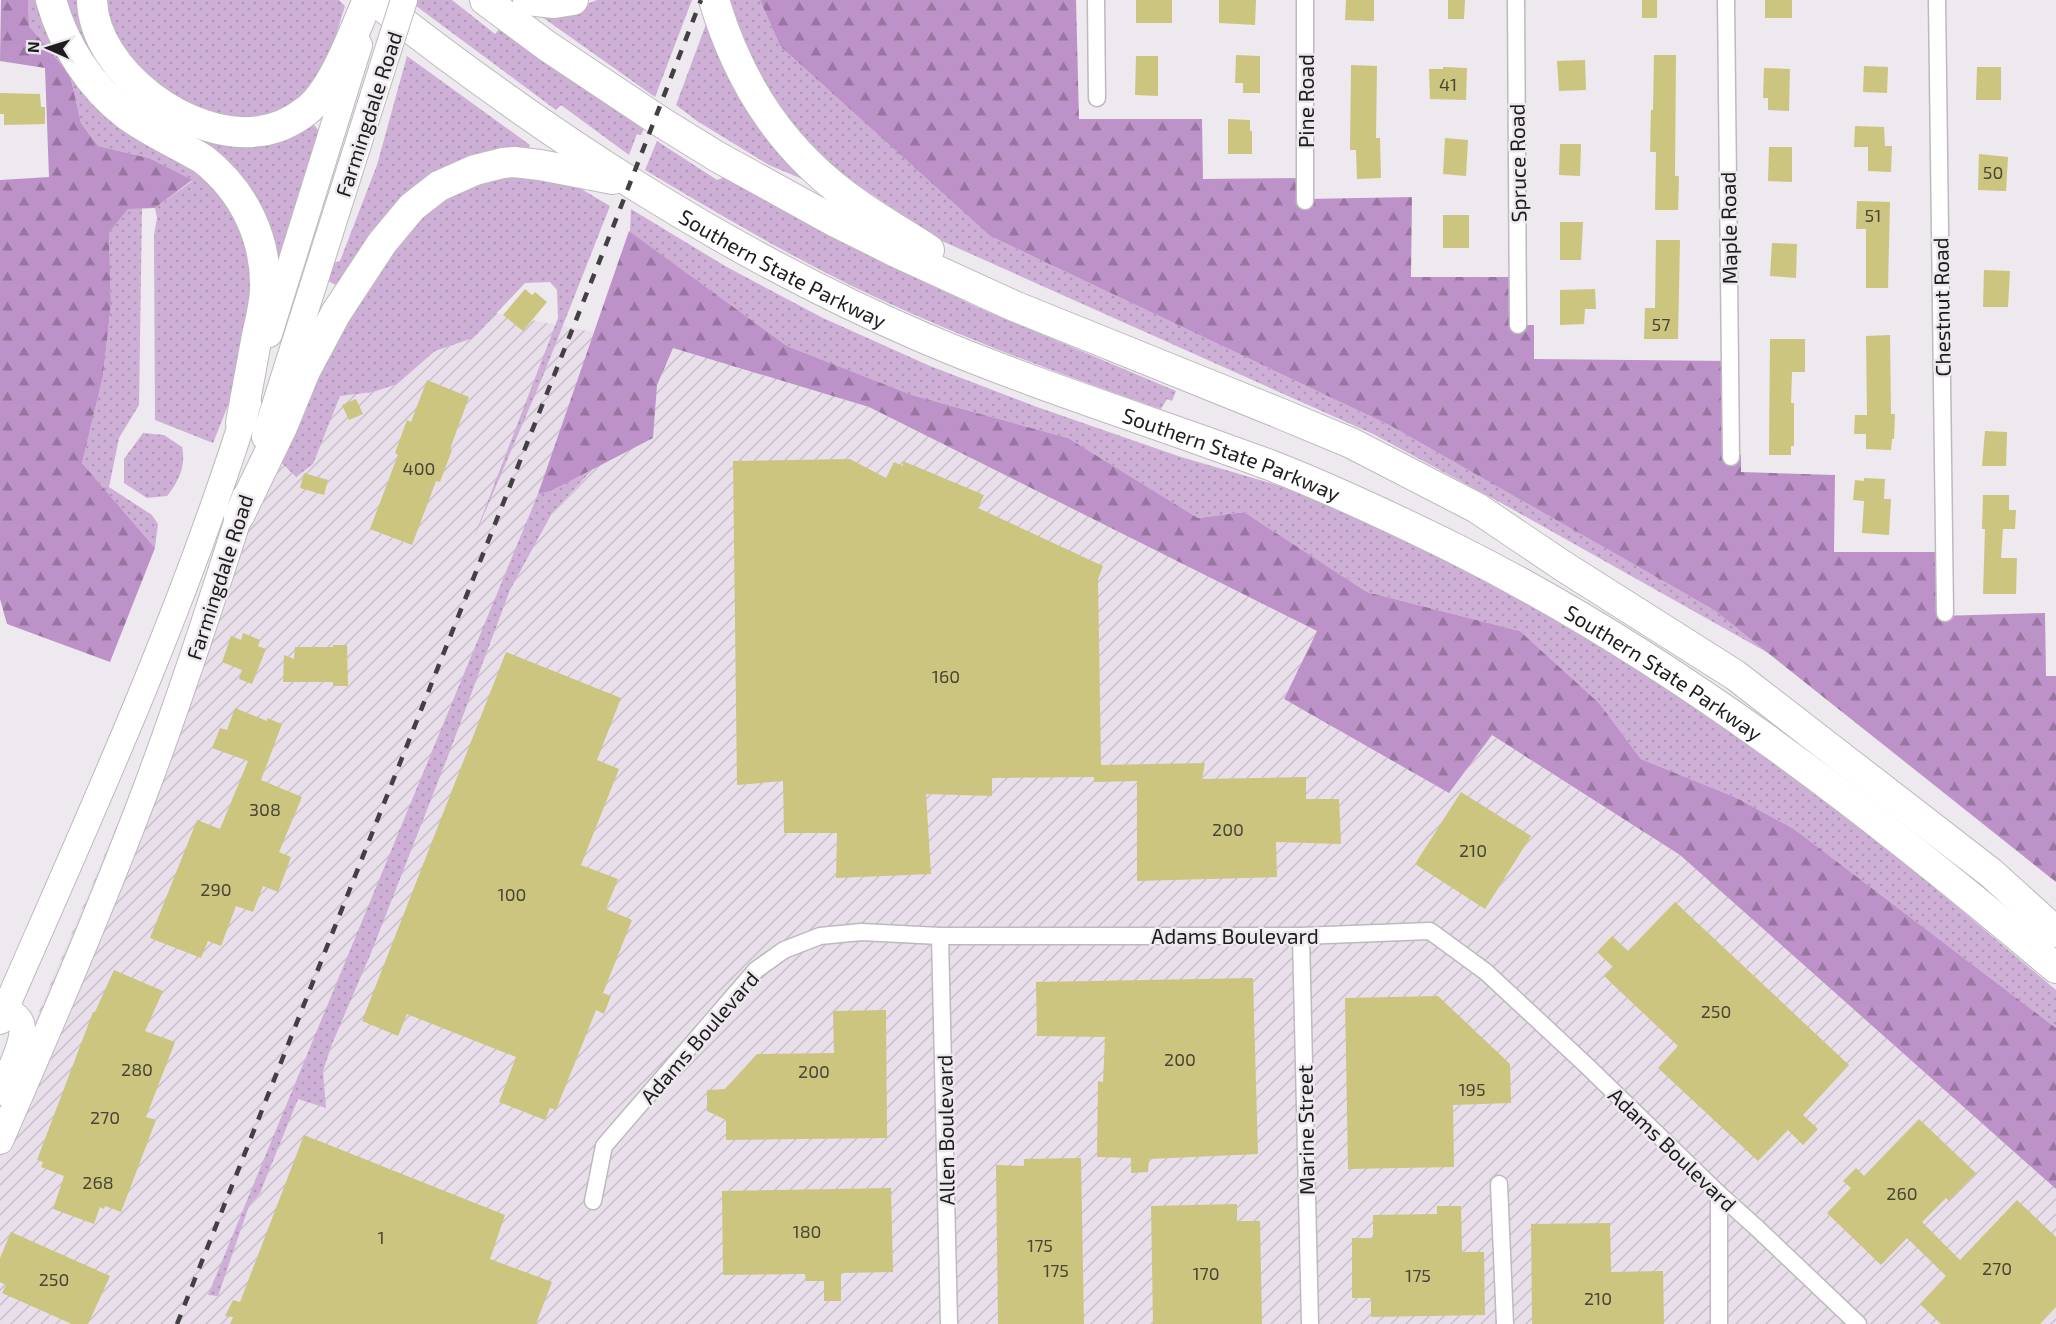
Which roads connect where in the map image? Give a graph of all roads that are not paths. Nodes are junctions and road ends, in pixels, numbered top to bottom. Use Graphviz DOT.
graph roads {
  1 [pos="51,0"];
  2 [pos="92,0"];
  3 [pos="368,0"];
  4 [pos="374,0"];
  5 [pos="404,0"];
  6 [pos="484,0"];
  7 [pos="528,0"];
  8 [pos="573,0"];
  9 [pos="714,0"];
  10 [pos="1096,0"];
  11 [pos="1305,0"];
  12 [pos="1516,0"];
  13 [pos="1726,0"];
  14 [pos="1937,0"];
  15 [pos="345,67"];
  16 [pos="1097,98"];
  17 [pos="627,182"];
  18 [pos="1305,201"];
  19 [pos="1014,306"];
  20 [pos="1518,325"];
  21 [pos="242,423"];
  22 [pos="1731,457"];
  23 [pos="239,516"];
  24 [pos="1945,614"];
  25 [pos="2056,932"];
  26 [pos="940,936"];
  27 [pos="1301,936"];
  28 [pos="2056,968"];
  29 [pos="3,1015"];
  30 [pos="0,1092"];
  31 [pos="0,1141"];
  32 [pos="1498,1184"];
  33 [pos="1719,1194"];
  34 [pos="593,1201"];
  35 [pos="949,1324"];
  36 [pos="1310,1324"];
  37 [pos="1505,1324"];
  38 [pos="1719,1324"];
  39 [pos="1858,1324"];
  1 -- 21 [label="highway"];
  2 -- 15 [label="highway"];
  3 -- 15 [label="highway"];
  4 -- 15 [label="main road, Farmingdale Road"];
  4 -- 17 [label="highway, Southern State Parkway"];
  5 -- 23 [label="main road, Farmingdale Road, bridge"];
  6 -- 19 [label="highway, Southern State Parkway"];
  7 -- 8 [label="highway"];
  9 -- 19 [label="highway"];
  10 -- 16 [label="street"];
  11 -- 18 [label="street, Pine Road"];
  12 -- 20 [label="street, Spruce Road"];
  13 -- 22 [label="street, Maple Road"];
  14 -- 24 [label="street, Chestnut Road"];
  15 -- 21 [label="main road, Farmingdale Road"];
  17 -- 23 [label="highway"];
  17 -- 28 [label="highway, Southern State Parkway"];
  19 -- 25 [label="highway, Southern State Parkway"];
  21 -- 29 [label="main road, Farmingdale Road"];
  23 -- 31 [label="main road, Farmingdale Road"];
  26 -- 27 [label="street, Adams Boulevard"];
  26 -- 34 [label="street, Adams Boulevard"];
  26 -- 35 [label="street, Allen Boulevard"];
  27 -- 33 [label="street, Adams Boulevard"];
  27 -- 36 [label="street, Marine Street"];
  29 -- 30 [label="main road"];
  32 -- 37 [label="street"];
  33 -- 38 [label="street"];
  33 -- 39 [label="street, Adams Boulevard"];
}
